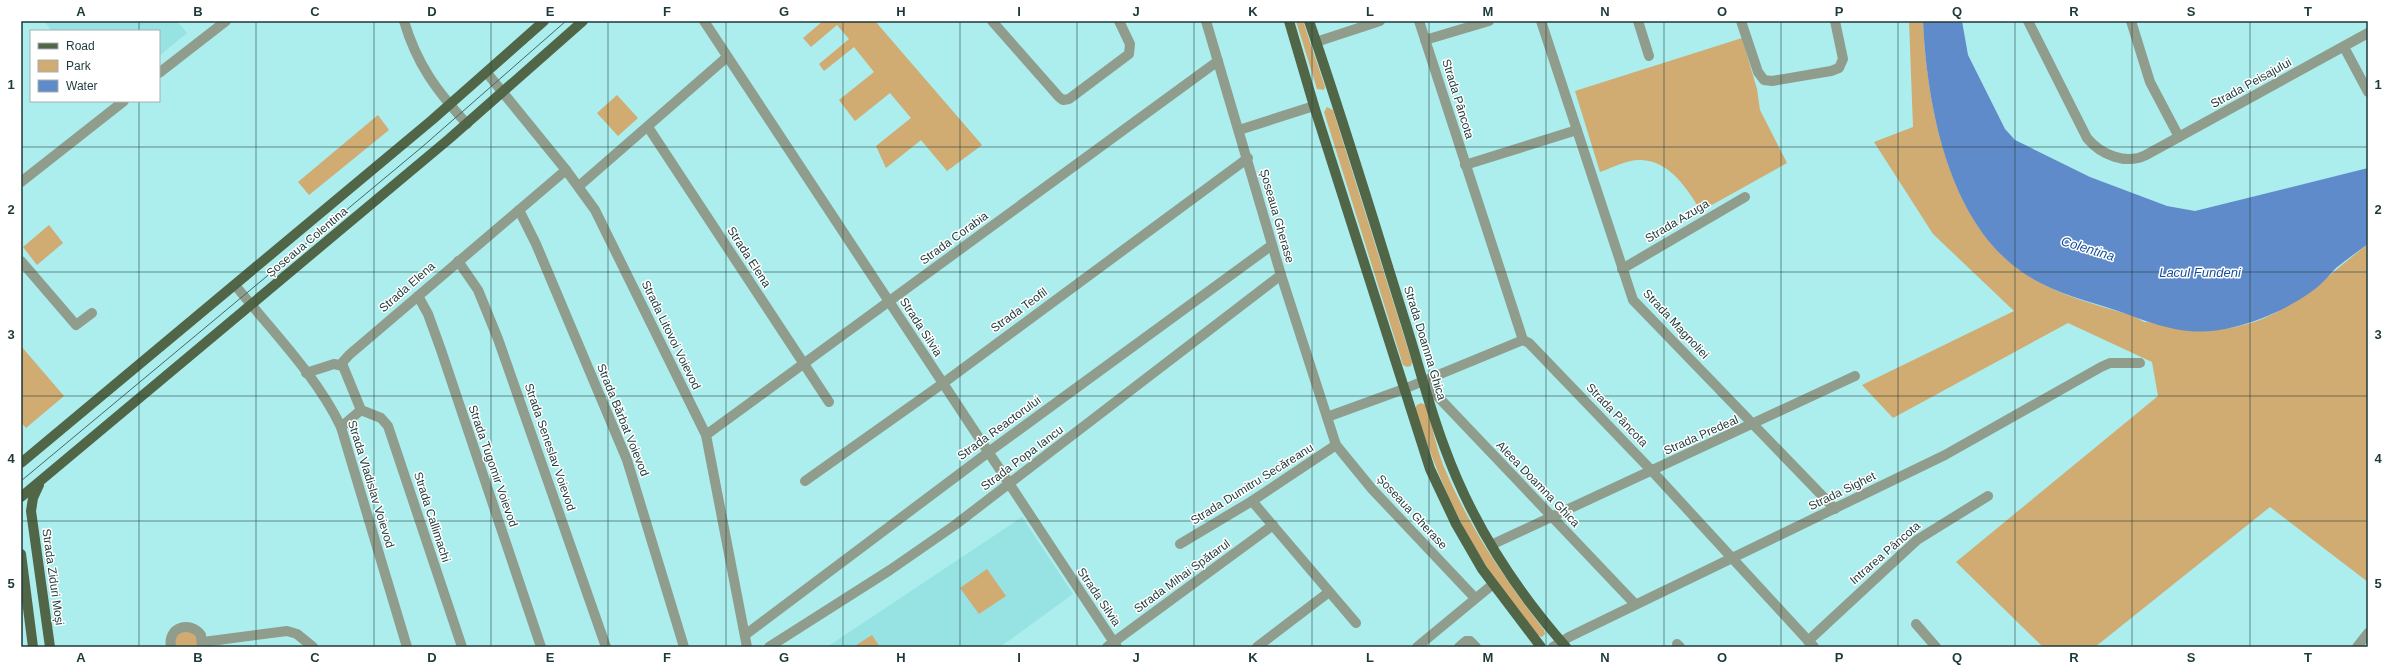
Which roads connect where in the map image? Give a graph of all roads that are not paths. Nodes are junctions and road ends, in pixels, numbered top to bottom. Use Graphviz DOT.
graph roads {
  1 [pos="404,21"];
  2 [pos="544,21"];
  3 [pos="583,21"];
  4 [pos="704,21"];
  5 [pos="992,21"];
  6 [pos="1119,21"];
  7 [pos="1206,21"];
  8 [pos="1289,21"];
  9 [pos="1309,21"];
  10 [pos="1380,21"];
  11 [pos="1419,21"];
  12 [pos="1488,21"];
  13 [pos="1541,21"];
  14 [pos="1638,21"];
  15 [pos="1835,21"];
  16 [pos="2028,21"];
  17 [pos="2131,21"];
  18 [pos="224,22"];
  19 [pos="1742,26"];
  20 [pos="2368,33"];
  21 [pos="1426,40"];
  22 [pos="1316,42"];
  23 [pos="2344,47"];
  24 [pos="727,56"];
  25 [pos="1649,56"];
  26 [pos="1218,61"];
  27 [pos="160,73"];
  28 [pos="487,73"];
  29 [pos="503,92"];
  30 [pos="2368,92"];
  31 [pos="123,102"];
  32 [pos="450,105"];
  33 [pos="1314,106"];
  34 [pos="467,124"];
  35 [pos="648,127"];
  36 [pos="1239,130"];
  37 [pos="1577,130"];
  38 [pos="2179,136"];
  39 [pos="1248,158"];
  40 [pos="1465,165"];
  41 [pos="566,170"];
  42 [pos="21,182"];
  43 [pos="579,186"];
  44 [pos="1745,197"];
  45 [pos="518,210"];
  46 [pos="1272,245"];
  47 [pos="21,261"];
  48 [pos="458,261"];
  49 [pos="1622,269"];
  50 [pos="1281,275"];
  51 [pos="235,285"];
  52 [pos="418,296"];
  53 [pos="889,302"];
  54 [pos="252,306"];
  55 [pos="92,313"];
  56 [pos="1523,340"];
  57 [pos="2140,363"];
  58 [pos="341,364"];
  59 [pos="804,364"];
  60 [pos="306,373"];
  61 [pos="1855,376"];
  62 [pos="1423,381"];
  63 [pos="942,384"];
  64 [pos="1404,389"];
  65 [pos="829,402"];
  66 [pos="361,410"];
  67 [pos="1327,417"];
  68 [pos="1754,425"];
  69 [pos="341,427"];
  70 [pos="706,435"];
  71 [pos="1336,445"];
  72 [pos="987,453"];
  73 [pos="32,454"];
  74 [pos="21,463"];
  75 [pos="21,471"];
  76 [pos="1652,471"];
  77 [pos="44,478"];
  78 [pos="805,481"];
  79 [pos="1008,484"];
  80 [pos="1988,496"];
  81 [pos="21,498"];
  82 [pos="1252,501"];
  83 [pos="1836,509"];
  84 [pos="31,511"];
  85 [pos="1551,517"];
  86 [pos="1273,525"];
  87 [pos="1180,544"];
  88 [pos="1492,545"];
  89 [pos="21,554"];
  90 [pos="1732,558"];
  91 [pos="1492,585"];
  92 [pos="1330,592"];
  93 [pos="1475,598"];
  94 [pos="1635,604"];
  95 [pos="1356,623"];
  96 [pos="1916,624"];
  97 [pos="2368,633"];
  98 [pos="745,635"];
  99 [pos="1430,643"];
  100 [pos="1811,644"];
  101 [pos="203,645"];
  102 [pos="1560,645"];
  103 [pos="1112,646"];
  104 [pos="33,647"];
  105 [pos="50,647"];
  106 [pos="171,647"];
  107 [pos="313,647"];
  108 [pos="407,647"];
  109 [pos="462,647"];
  110 [pos="540,647"];
  111 [pos="606,647"];
  112 [pos="684,647"];
  113 [pos="748,647"];
  114 [pos="769,647"];
  115 [pos="1257,647"];
  116 [pos="1417,647"];
  117 [pos="1459,647"];
  118 [pos="1476,647"];
  119 [pos="1541,647"];
  120 [pos="1936,647"];
  121 [pos="2357,647"];
  1 -- 32 [label="street"];
  2 -- 28 [label="main road, Șoseaua Colentina"];
  3 -- 29 [label="main road, Șoseaua Colentina"];
  4 -- 24 [label="street, Strada Silvia"];
  5 -- 6 [label="street"];
  7 -- 26 [label="street, Șoseaua Gherase"];
  8 -- 33 [label="main road"];
  9 -- 22 [label="main road, Strada Doamna Ghica"];
  10 -- 22 [label="street"];
  11 -- 21 [label="street, Strada Pâncota"];
  12 -- 21 [label="street"];
  13 -- 37 [label="street, Strada Magnoliei"];
  14 -- 25 [label="street"];
  15 -- 19 [label="street"];
  16 -- 38 [label="street, Strada Peisajului"];
  17 -- 38 [label="street"];
  18 -- 27 [label="street"];
  20 -- 23 [label="street, Strada Peisajului"];
  21 -- 40 [label="street, Strada Pâncota"];
  22 -- 62 [label="main road, Strada Doamna Ghica"];
  23 -- 30 [label="street"];
  23 -- 38 [label="street, Strada Peisajului"];
  24 -- 35 [label="street"];
  24 -- 53 [label="street, Strada Silvia"];
  26 -- 36 [label="street, Șoseaua Gherase"];
  26 -- 53 [label="street, Strada Corabia"];
  28 -- 29 [label="street, Strada Litovoi Voievod"];
  28 -- 32 [label="main road, Șoseaua Colentina"];
  29 -- 34 [label="main road, Șoseaua Colentina"];
  29 -- 41 [label="street, Strada Litovoi Voievod"];
  31 -- 42 [label="street"];
  32 -- 34 [label="street"];
  32 -- 51 [label="main road, Șoseaua Colentina"];
  33 -- 36 [label="street"];
  33 -- 64 [label="main road"];
  34 -- 54 [label="main road, Șoseaua Colentina"];
  35 -- 43 [label="street"];
  35 -- 59 [label="street, Strada Elena"];
  36 -- 39 [label="street, Șoseaua Gherase"];
  37 -- 40 [label="street"];
  37 -- 49 [label="street, Strada Magnoliei"];
  39 -- 46 [label="street, Șoseaua Gherase"];
  39 -- 63 [label="street, Strada Teofil"];
  40 -- 56 [label="street, Strada Pâncota"];
  41 -- 43 [label="street, Strada Litovoi Voievod"];
  41 -- 45 [label="street, Strada Elena"];
  43 -- 70 [label="street, Strada Litovoi Voievod"];
  44 -- 49 [label="street, Strada Azuga"];
  45 -- 48 [label="street, Strada Elena"];
  45 -- 112 [label="street, Strada Bărbat Voievod"];
  46 -- 50 [label="street, Șoseaua Gherase"];
  46 -- 72 [label="street, Strada Reactorului"];
  47 -- 55 [label="street"];
  48 -- 52 [label="street, Strada Elena"];
  48 -- 111 [label="street, Strada Seneslav Voievod"];
  49 -- 68 [label="street, Strada Magnoliei"];
  50 -- 67 [label="street, Șoseaua Gherase"];
  50 -- 79 [label="street, Strada Popa Iancu"];
  51 -- 54 [label="street, Strada Vladislav Voievod"];
  51 -- 73 [label="main road, Șoseaua Colentina"];
  52 -- 58 [label="street, Strada Elena"];
  52 -- 110 [label="street, Strada Tugomir Voievod"];
  53 -- 59 [label="street, Strada Corabia"];
  53 -- 63 [label="street, Strada Silvia"];
  54 -- 60 [label="street, Strada Vladislav Voievod"];
  54 -- 77 [label="main road, Șoseaua Colentina"];
  56 -- 62 [label="street"];
  56 -- 76 [label="street, Strada Pâncota"];
  57 -- 83 [label="street, Strada Sighet"];
  58 -- 60 [label="street"];
  58 -- 66 [label="street"];
  59 -- 65 [label="street, Strada Elena"];
  59 -- 70 [label="street, Strada Corabia"];
  60 -- 69 [label="street, Strada Vladislav Voievod"];
  61 -- 68 [label="street, Strada Predeal"];
  62 -- 64 [label="street"];
  62 -- 85 [label="street, Aleea Doamna Ghica"];
  62 -- 88 [label="main road, Strada Doamna Ghica"];
  63 -- 72 [label="street, Strada Silvia"];
  63 -- 78 [label="street, Strada Teofil"];
  64 -- 67 [label="street"];
  64 -- 91 [label="main road"];
  66 -- 69 [label="street"];
  66 -- 109 [label="street, Strada Callimachi"];
  67 -- 71 [label="street, Șoseaua Gherase"];
  68 -- 76 [label="street, Strada Predeal"];
  68 -- 83 [label="street, Strada Magnoliei"];
  69 -- 108 [label="street, Strada Vladislav Voievod"];
  70 -- 98 [label="street, Strada Litovoi Voievod"];
  71 -- 82 [label="street, Strada Dumitru Secăreanu"];
  71 -- 93 [label="street, Șoseaua Gherase"];
  72 -- 79 [label="street, Strada Silvia"];
  72 -- 98 [label="street, Strada Reactorului"];
  73 -- 74 [label="main road, Șoseaua Colentina"];
  73 -- 75 [label="main road"];
  76 -- 85 [label="street, Strada Predeal"];
  76 -- 90 [label="street, Strada Pâncota"];
  77 -- 81 [label="main road, Șoseaua Colentina"];
  77 -- 84 [label="main road, Șoseaua Colentina"];
  79 -- 103 [label="street, Strada Silvia"];
  79 -- 114 [label="street, Strada Popa Iancu"];
  80 -- 100 [label="street, Intrarea Pâncota"];
  81 -- 84 [label="main road, Șoseaua Colentina"];
  82 -- 86 [label="street"];
  82 -- 87 [label="street, Strada Dumitru Secăreanu"];
  83 -- 90 [label="street, Strada Sighet"];
  84 -- 105 [label="main road, Strada Ziduri Moși"];
  85 -- 88 [label="street, Strada Predeal"];
  85 -- 94 [label="street, Aleea Doamna Ghica"];
  86 -- 92 [label="street"];
  86 -- 103 [label="street, Strada Mihai Spătarul"];
  88 -- 102 [label="main road, Strada Doamna Ghica"];
  89 -- 104 [label="main road"];
  90 -- 94 [label="street, Strada Sighet"];
  90 -- 100 [label="street, Strada Pâncota"];
  91 -- 93 [label="street"];
  91 -- 119 [label="main road"];
  92 -- 95 [label="street"];
  92 -- 115 [label="street"];
  93 -- 99 [label="street"];
  94 -- 102 [label="street, Strada Sighet"];
  96 -- 120 [label="street"];
  97 -- 121 [label="street"];
  98 -- 113 [label="street, Strada Litovoi Voievod"];
  99 -- 116 [label="street"];
  101 -- 106 [label="street"];
  101 -- 107 [label="street"];
  117 -- 118 [label="street"];
}
